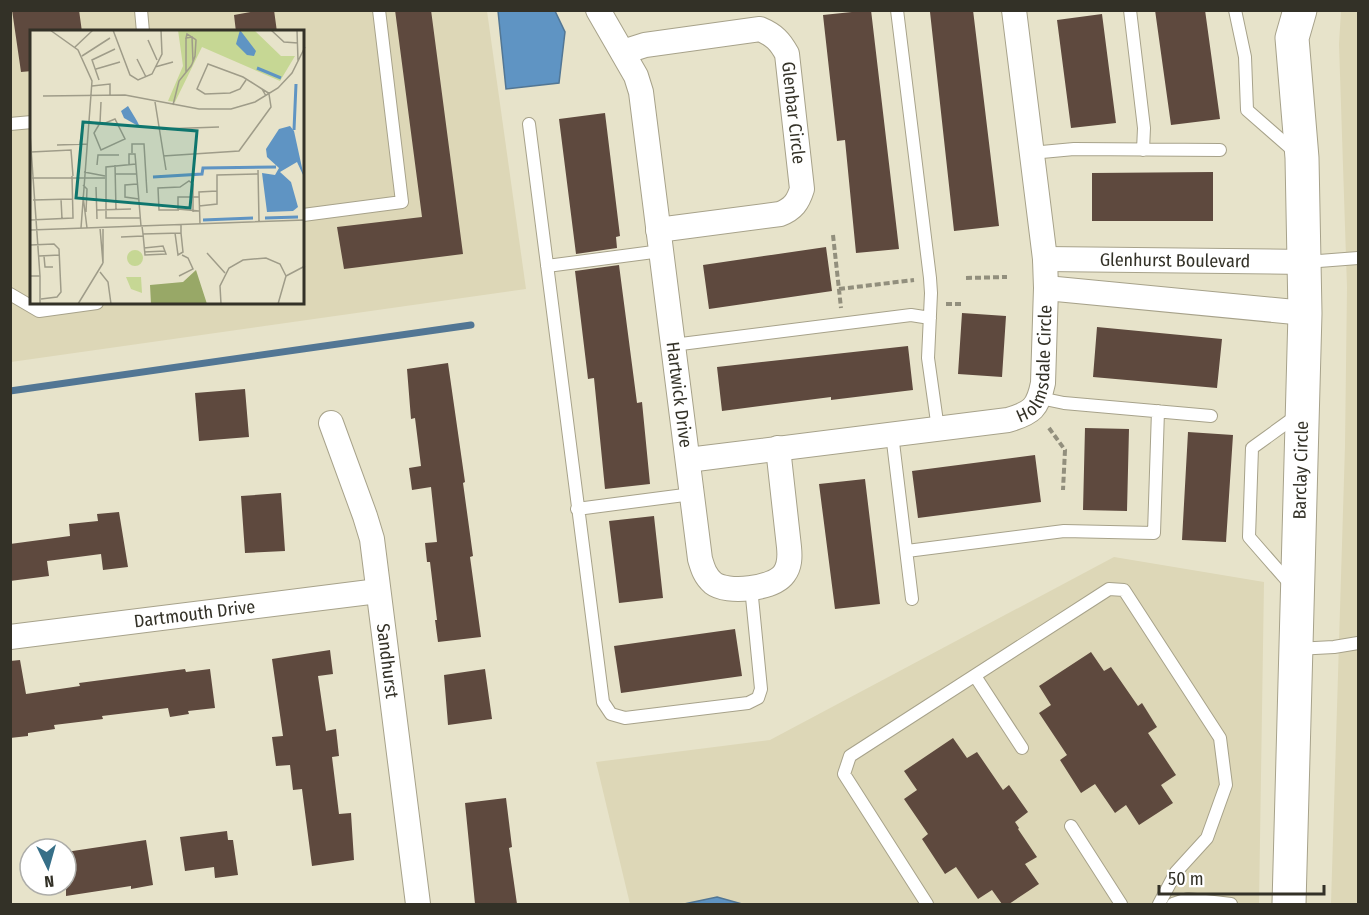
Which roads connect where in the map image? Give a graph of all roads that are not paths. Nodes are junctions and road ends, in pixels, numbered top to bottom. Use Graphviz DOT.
graph roads {
  1 [pos="141,10"];
  2 [pos="379,10"];
  3 [pos="598,10"];
  4 [pos="897,10"];
  5 [pos="1014,10"];
  6 [pos="1130,10"];
  7 [pos="1236,10"];
  8 [pos="1290,20"];
  9 [pos="143,30"];
  10 [pos="623,52"];
  11 [pos="30,122"];
  12 [pos="10,124"];
  13 [pos="529,124"];
  14 [pos="1143,150"];
  15 [pos="1220,150"];
  16 [pos="1031,153"];
  17 [pos="1302,158"];
  18 [pos="304,215"];
  19 [pos="660,241"];
  20 [pos="1359,258"];
  21 [pos="1046,259"];
  22 [pos="1305,262"];
  23 [pos="547,266"];
  24 [pos="1046,288"];
  25 [pos="10,294"];
  26 [pos="90,304"];
  27 [pos="1305,313"];
  28 [pos="930,318"];
  29 [pos="673,345"];
  30 [pos="1040,398"];
  31 [pos="1158,411"];
  32 [pos="1302,411"];
  33 [pos="1212,416"];
  34 [pos="331,423"];
  35 [pos="938,429"];
  36 [pos="892,434"];
  37 [pos="778,448"];
  38 [pos="688,460"];
  39 [pos="692,494"];
  40 [pos="577,509"];
  41 [pos="907,550"];
  42 [pos="751,587"];
  43 [pos="378,591"];
  44 [pos="1297,592"];
  45 [pos="912,599"];
  46 [pos="10,637"];
  47 [pos="1359,643"];
  48 [pos="1295,649"];
  49 [pos="975,676"];
  50 [pos="1022,748"];
  51 [pos="1071,826"];
  52 [pos="418,904"];
  53 [pos="927,904"];
  54 [pos="1121,904"];
  55 [pos="1159,904"];
  56 [pos="1173,904"];
  57 [pos="1231,904"];
  58 [pos="1289,904"];
  1 -- 9 [label="lane"];
  2 -- 18 [label="lane"];
  3 -- 10 [label="street, Hartwick Drive"];
  4 -- 28 [label="lane"];
  5 -- 16 [label="street, Holmsdale Circle"];
  6 -- 14 [label="lane"];
  7 -- 17 [label="lane"];
  8 -- 17 [label="street, Barclay Circle"];
  10 -- 19 [label="street, Hartwick Drive"];
  10 -- 19 [label="street, Glenbar Circle"];
  11 -- 12 [label="lane"];
  13 -- 23 [label="lane"];
  14 -- 15 [label="lane"];
  14 -- 16 [label="lane"];
  16 -- 21 [label="street, Holmsdale Circle"];
  17 -- 22 [label="street, Barclay Circle"];
  19 -- 23 [label="lane"];
  19 -- 29 [label="street, Hartwick Drive"];
  20 -- 22 [label="lane"];
  21 -- 22 [label="street, Glenhurst Boulevard"];
  21 -- 24 [label="street, Holmsdale Circle"];
  22 -- 27 [label="street, Barclay Circle"];
  23 -- 40 [label="lane"];
  24 -- 27 [label="street, Glenhurst Boulevard"];
  24 -- 30 [label="street, Holmsdale Circle"];
  25 -- 26 [label="lane"];
  27 -- 32 [label="street, Barclay Circle"];
  28 -- 29 [label="lane"];
  28 -- 35 [label="lane"];
  29 -- 38 [label="street, Hartwick Drive"];
  30 -- 31 [label="lane"];
  30 -- 35 [label="street, Holmsdale Circle"];
  31 -- 33 [label="lane"];
  31 -- 41 [label="lane"];
  32 -- 44 [label="street, Barclay Circle"];
  32 -- 44 [label="lane"];
  34 -- 43 [label="street, Sandhurst"];
  35 -- 36 [label="street, Holmsdale Circle"];
  36 -- 37 [label="street, Holmsdale Circle"];
  36 -- 41 [label="lane"];
  37 -- 38 [label="street, Holmsdale Circle"];
  37 -- 42 [label="street, Hartwick Drive"];
  38 -- 39 [label="street, Hartwick Drive"];
  39 -- 40 [label="lane"];
  39 -- 42 [label="street, Hartwick Drive"];
  40 -- 42 [label="lane"];
  41 -- 45 [label="lane"];
  43 -- 46 [label="street, Dartmouth Drive"];
  43 -- 52 [label="street, Sandhurst"];
  44 -- 48 [label="street, Barclay Circle"];
  47 -- 48 [label="lane"];
  48 -- 58 [label="street, Barclay Circle"];
  49 -- 50 [label="lane"];
  49 -- 53 [label="lane"];
  49 -- 55 [label="lane"];
  51 -- 54 [label="lane"];
  56 -- 57 [label="lane"];
}
